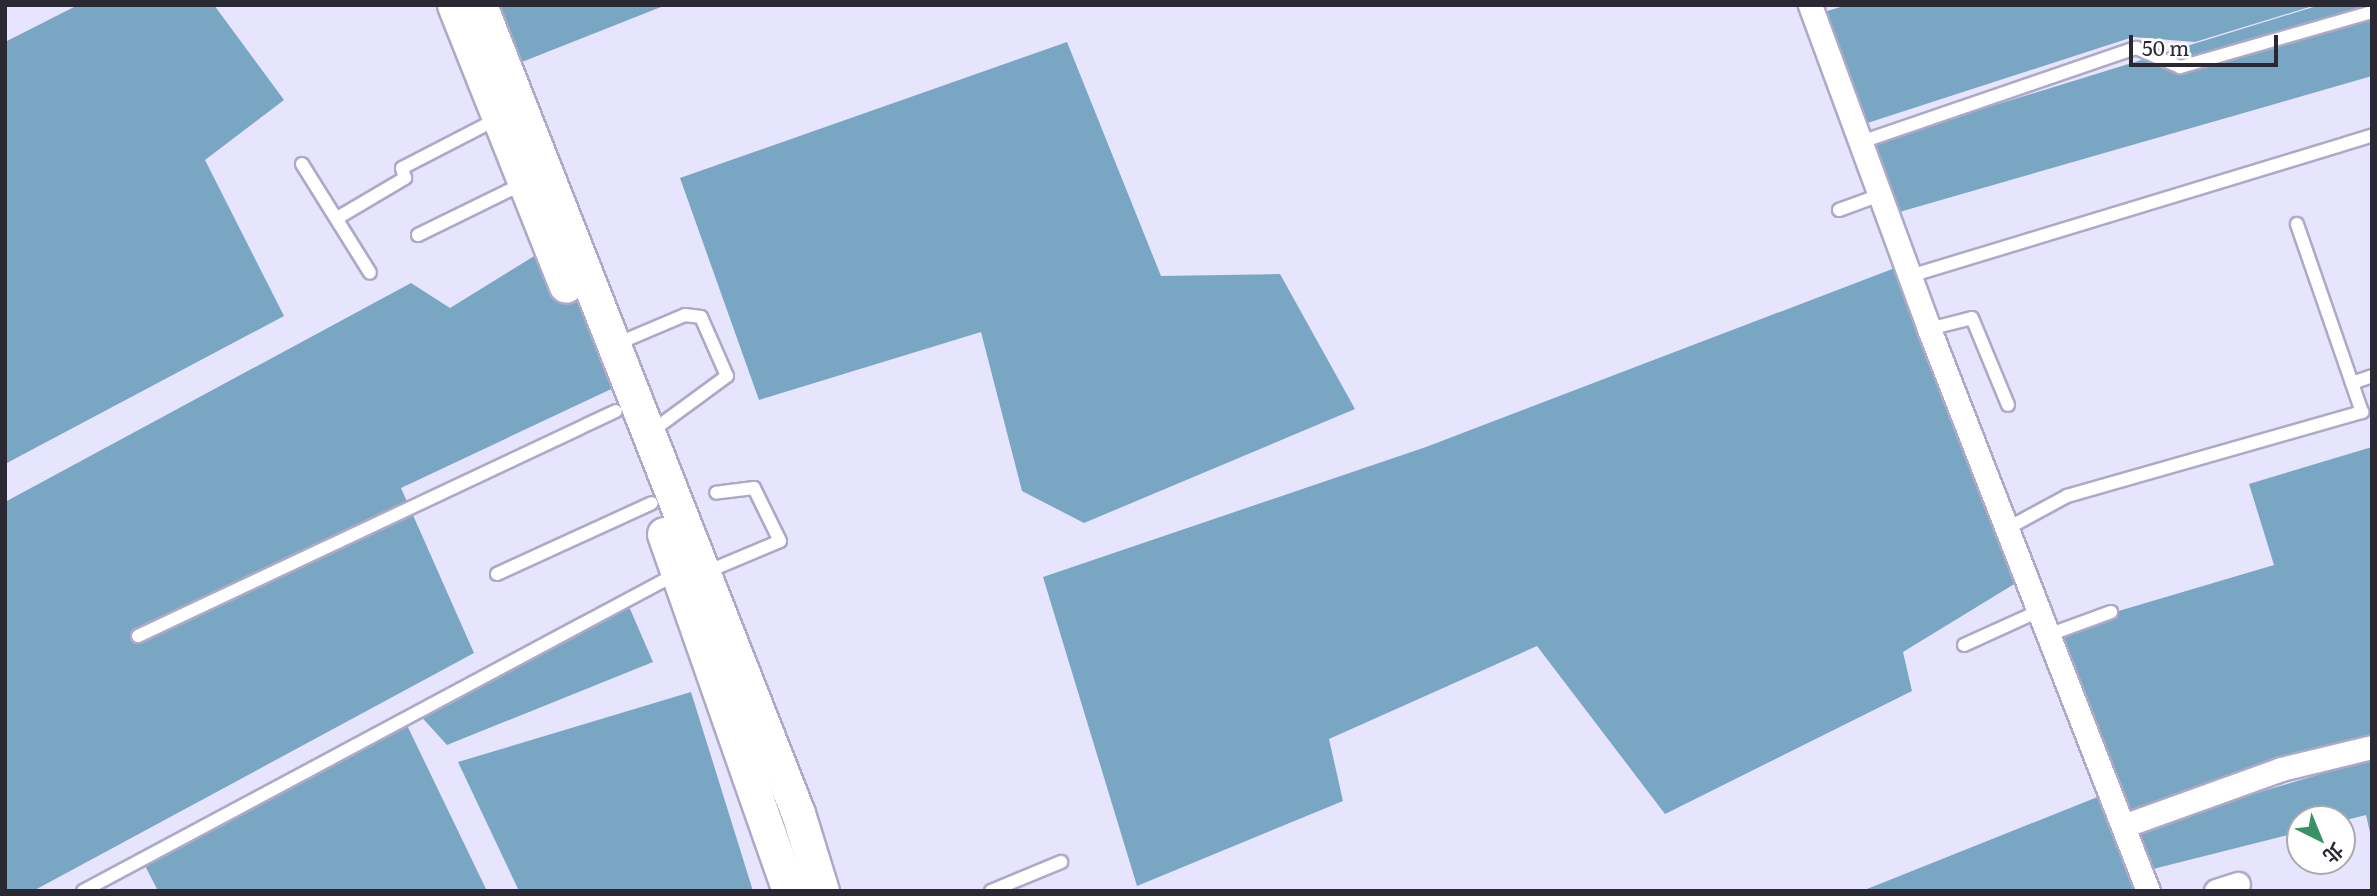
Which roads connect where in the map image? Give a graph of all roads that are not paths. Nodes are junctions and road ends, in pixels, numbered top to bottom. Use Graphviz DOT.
graph roads {
  1 [pos="454,5"];
  2 [pos="480,5"];
  3 [pos="1810,5"];
  4 [pos="2372,12"];
  5 [pos="499,118"];
  6 [pos="2372,136"];
  7 [pos="1861,142"];
  8 [pos="302,164"];
  9 [pos="525,183"];
  10 [pos="1880,195"];
  11 [pos="1839,209"];
  12 [pos="339,217"];
  13 [pos="2297,224"];
  14 [pos="418,236"];
  15 [pos="370,273"];
  16 [pos="1910,276"];
  17 [pos="1929,329"];
  18 [pos="614,345"];
  19 [pos="2372,376"];
  20 [pos="2352,383"];
  21 [pos="2008,405"];
  22 [pos="617,411"];
  23 [pos="649,433"];
  24 [pos="716,493"];
  25 [pos="652,503"];
  26 [pos="2008,528"];
  27 [pos="692,573"];
  28 [pos="497,575"];
  29 [pos="2041,610"];
  30 [pos="2110,612"];
  31 [pos="2051,634"];
  32 [pos="138,636"];
  33 [pos="1964,645"];
  34 [pos="2372,747"];
  35 [pos="2123,826"];
  36 [pos="1061,862"];
  37 [pos="83,891"];
  38 [pos="789,891"];
  39 [pos="822,891"];
  40 [pos="991,891"];
  41 [pos="2148,891"];
  1 -- 5 [label="street"];
  2 -- 18 [label="street"];
  3 -- 7 [label="street"];
  4 -- 7 [label="lane"];
  5 -- 9 [label="street"];
  5 -- 12 [label="lane"];
  6 -- 16 [label="lane"];
  7 -- 10 [label="street"];
  8 -- 12 [label="lane"];
  9 -- 14 [label="lane"];
  9 -- 22 [label="street"];
  10 -- 11 [label="lane"];
  10 -- 16 [label="street"];
  12 -- 15 [label="lane"];
  13 -- 20 [label="lane"];
  16 -- 17 [label="street"];
  17 -- 21 [label="lane"];
  17 -- 26 [label="street"];
  18 -- 23 [label="street"];
  18 -- 23 [label="lane"];
  19 -- 20 [label="lane"];
  20 -- 26 [label="lane"];
  22 -- 25 [label="street"];
  22 -- 32 [label="lane"];
  23 -- 27 [label="street"];
  24 -- 27 [label="lane"];
  25 -- 27 [label="street"];
  25 -- 28 [label="lane"];
  26 -- 29 [label="street"];
  27 -- 37 [label="lane"];
  27 -- 38 [label="street"];
  27 -- 39 [label="street"];
  29 -- 31 [label="street"];
  29 -- 33 [label="lane"];
  30 -- 31 [label="lane"];
  31 -- 35 [label="street"];
  34 -- 35 [label="street"];
  35 -- 41 [label="street"];
  36 -- 40 [label="lane"];
}
